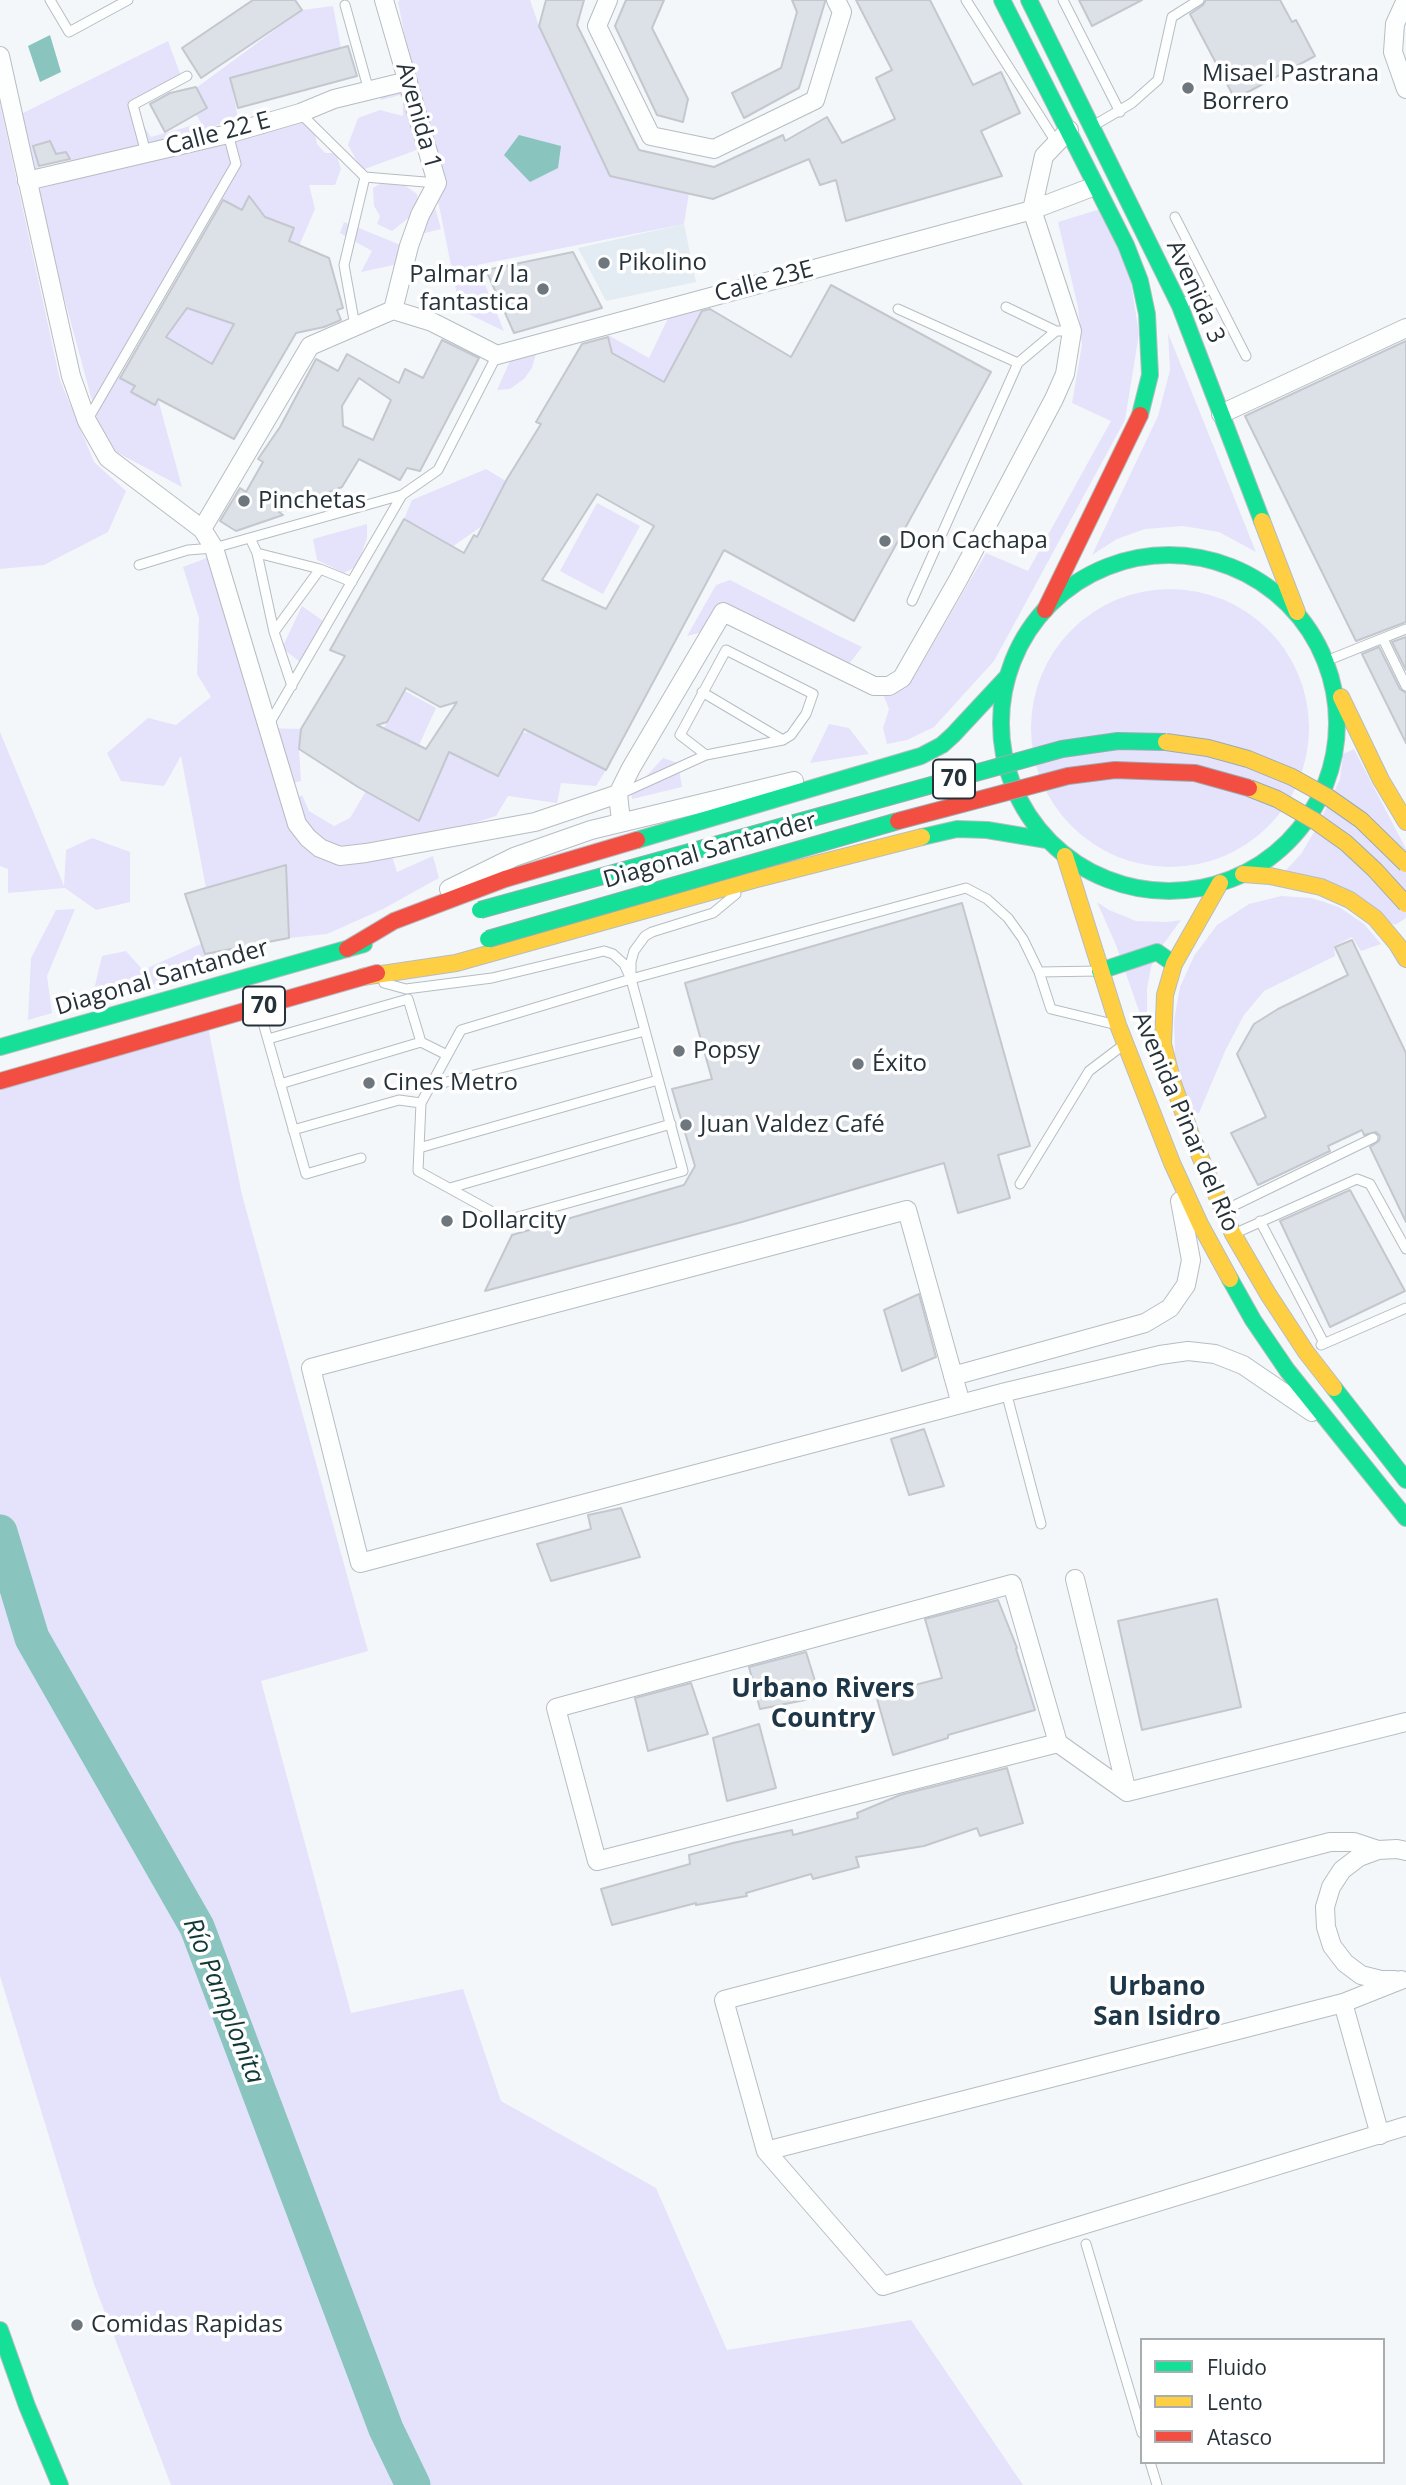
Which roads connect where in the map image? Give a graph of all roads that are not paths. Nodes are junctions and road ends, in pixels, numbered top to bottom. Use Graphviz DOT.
graph roads {
  1 [pos="50,0"];
  2 [pos="128,0"];
  3 [pos="384,0"];
  4 [pos="608,0"];
  5 [pos="836,0"];
  6 [pos="966,0"];
  7 [pos="1002,0"];
  8 [pos="1029,0"];
  9 [pos="1063,0"];
  10 [pos="1199,0"];
  11 [pos="1406,0"];
  12 [pos="345,5"];
  13 [pos="0,56"];
  14 [pos="187,76"];
  15 [pos="408,81"];
  16 [pos="1406,89"];
  17 [pos="369,91"];
  18 [pos="1120,112"];
  19 [pos="300,113"];
  20 [pos="1092,127"];
  21 [pos="228,134"];
  22 [pos="1062,136"];
  23 [pos="146,153"];
  24 [pos="365,177"];
  25 [pos="27,181"];
  26 [pos="437,183"];
  27 [pos="1096,186"];
  28 [pos="1032,210"];
  29 [pos="1175,217"];
  30 [pos="1211,288"];
  31 [pos="1180,306"];
  32 [pos="1006,307"];
  33 [pos="898,309"];
  34 [pos="393,310"];
  35 [pos="355,326"];
  36 [pos="1406,328"];
  37 [pos="1064,331"];
  38 [pos="497,355"];
  39 [pos="1245,356"];
  40 [pos="1018,363"];
  41 [pos="1221,414"];
  42 [pos="87,421"];
  43 [pos="402,495"];
  44 [pos="202,529"];
  45 [pos="250,538"];
  46 [pos="214,548"];
  47 [pos="257,553"];
  48 [pos="139,565"];
  49 [pos="320,569"];
  50 [pos="352,582"];
  51 [pos="912,601"];
  52 [pos="1045,610"];
  53 [pos="1297,612"];
  54 [pos="1406,629"];
  55 [pos="274,632"];
  56 [pos="1382,639"];
  57 [pos="1326,661"];
  58 [pos="1401,665"];
  59 [pos="1008,676"];
  60 [pos="1333,681"];
  61 [pos="292,685"];
  62 [pos="1406,686"];
  63 [pos="702,692"];
  64 [pos="267,729"];
  65 [pos="783,740"];
  66 [pos="706,755"];
  67 [pos="864,774"];
  68 [pos="618,794"];
  69 [pos="621,821"];
  70 [pos="1406,822"];
  71 [pos="1047,840"];
  72 [pos="1065,856"];
  73 [pos="1406,864"];
  74 [pos="1243,874"];
  75 [pos="753,880"];
  76 [pos="1220,883"];
  77 [pos="1406,904"];
  78 [pos="473,912"];
  79 [pos="394,921"];
  80 [pos="426,926"];
  81 [pos="347,949"];
  82 [pos="1406,959"];
  83 [pos="1174,964"];
  84 [pos="1100,971"];
  85 [pos="1039,972"];
  86 [pos="362,977"];
  87 [pos="631,979"];
  88 [pos="258,1008"];
  89 [pos="1118,1025"];
  90 [pos="645,1031"];
  91 [pos="268,1039"];
  92 [pos="421,1042"];
  93 [pos="1125,1044"];
  94 [pos="0,1047"];
  95 [pos="447,1055"];
  96 [pos="659,1080"];
  97 [pos="0,1081"];
  98 [pos="280,1084"];
  99 [pos="431,1086"];
  100 [pos="421,1103"];
  101 [pos="671,1124"];
  102 [pos="293,1130"];
  103 [pos="1373,1138"];
  104 [pos="419,1148"];
  105 [pos="361,1158"];
  106 [pos="1172,1163"];
  107 [pos="1020,1184"];
  108 [pos="450,1188"];
  109 [pos="1223,1211"];
  110 [pos="1260,1221"];
  111 [pos="1233,1234"];
  112 [pos="1406,1249"];
  113 [pos="1406,1308"];
  114 [pos="1324,1343"];
  115 [pos="1306,1352"];
  116 [pos="999,1363"];
  117 [pos="953,1376"];
  118 [pos="1006,1392"];
  119 [pos="961,1404"];
  120 [pos="1329,1424"];
  121 [pos="1406,1480"];
  122 [pos="1406,1518"];
  123 [pos="1041,1524"];
  124 [pos="1075,1579"];
  125 [pos="1406,1721"];
  126 [pos="1058,1743"];
  127 [pos="1127,1792"];
  128 [pos="1378,1850"];
  129 [pos="1406,1851"];
  130 [pos="1404,1980"];
  131 [pos="1343,2003"];
  132 [pos="1406,2126"];
  133 [pos="1380,2135"];
  134 [pos="766,2151"];
  135 [pos="1086,2244"];
  136 [pos="0,2330"];
  137 [pos="3,2345"];
  138 [pos="1140,2426"];
  139 [pos="1151,2464"];
  140 [pos="60,2485"];
  141 [pos="1157,2485"];
  1 -- 2 [label="lane"];
  3 -- 15 [label="street, Avenida 1"];
  4 -- 5 [label="street"];
  6 -- 22 [label="lane"];
  7 -- 22 [label="main road, Avenida 3"];
  8 -- 20 [label="main road, Avenida 3"];
  9 -- 18 [label="lane"];
  10 -- 18 [label="lane"];
  11 -- 16 [label="street"];
  12 -- 17 [label="lane"];
  13 -- 25 [label="street"];
  14 -- 23 [label="lane"];
  15 -- 17 [label="street, Calle 22 E"];
  15 -- 26 [label="street, Avenida 1"];
  17 -- 19 [label="street, Calle 22 E"];
  18 -- 20 [label="lane"];
  19 -- 21 [label="street, Calle 22 E"];
  19 -- 24 [label="lane"];
  20 -- 31 [label="main road, Avenida 3"];
  21 -- 23 [label="street, Calle 22 E"];
  21 -- 42 [label="lane"];
  22 -- 27 [label="main road, Avenida 3"];
  22 -- 28 [label="street"];
  23 -- 25 [label="street, Calle 22 E"];
  24 -- 26 [label="lane"];
  24 -- 35 [label="lane"];
  25 -- 42 [label="street"];
  26 -- 34 [label="street, Avenida 1"];
  27 -- 28 [label="street, Calle 23E"];
  27 -- 52 [label="main road, Avenida 3"];
  28 -- 37 [label="street"];
  28 -- 38 [label="street, Calle 23E"];
  29 -- 30 [label="lane"];
  30 -- 31 [label="lane"];
  30 -- 39 [label="lane"];
  31 -- 41 [label="main road, Avenida 3"];
  32 -- 37 [label="lane"];
  33 -- 40 [label="lane"];
  34 -- 35 [label="street"];
  34 -- 38 [label="street"];
  35 -- 44 [label="street"];
  36 -- 41 [label="street"];
  37 -- 40 [label="lane"];
  37 -- 68 [label="street"];
  38 -- 43 [label="lane"];
  40 -- 51 [label="lane"];
  41 -- 53 [label="main road, Avenida 3"];
  42 -- 44 [label="street"];
  43 -- 45 [label="lane"];
  43 -- 50 [label="lane"];
  44 -- 46 [label="street"];
  45 -- 46 [label="lane"];
  45 -- 47 [label="lane"];
  46 -- 48 [label="lane"];
  46 -- 64 [label="street"];
  47 -- 49 [label="lane"];
  47 -- 55 [label="lane"];
  49 -- 50 [label="lane"];
  49 -- 55 [label="lane"];
  50 -- 61 [label="lane"];
  52 -- 53 [label="main road"];
  52 -- 59 [label="main road"];
  53 -- 57 [label="main road"];
  54 -- 56 [label="lane"];
  55 -- 61 [label="lane"];
  56 -- 57 [label="lane"];
  56 -- 58 [label="lane"];
  57 -- 60 [label="main road"];
  58 -- 62 [label="lane"];
  59 -- 67 [label="main road"];
  59 -- 71 [label="main road"];
  60 -- 70 [label="main road"];
  60 -- 74 [label="main road"];
  61 -- 64 [label="lane"];
  63 -- 65 [label="lane"];
  63 -- 65 [label="lane"];
  63 -- 66 [label="lane"];
  64 -- 68 [label="street"];
  65 -- 66 [label="lane"];
  66 -- 68 [label="lane"];
  67 -- 69 [label="street"];
  67 -- 79 [label="main road"];
  68 -- 69 [label="street"];
  69 -- 79 [label="street"];
  71 -- 72 [label="main road"];
  71 -- 75 [label="main road"];
  72 -- 76 [label="main road"];
  72 -- 84 [label="main road, Avenida Pinar del Río"];
  73 -- 78 [label="main road, Diagonal Santander / 70, bridge"];
  74 -- 76 [label="main road"];
  74 -- 82 [label="main road"];
  75 -- 86 [label="main road"];
  75 -- 87 [label="lane"];
  76 -- 83 [label="main road, Avenida Pinar del Río"];
  77 -- 86 [label="main road, Diagonal Santander / 70, bridge"];
  79 -- 81 [label="main road"];
  80 -- 81 [label="main road, Diagonal Santander / 70"];
  81 -- 94 [label="main road, Diagonal Santander / 70"];
  83 -- 84 [label="main road"];
  83 -- 109 [label="main road, Avenida Pinar del Río"];
  84 -- 85 [label="lane"];
  84 -- 89 [label="main road, Avenida Pinar del Río"];
  85 -- 87 [label="lane"];
  85 -- 89 [label="lane"];
  86 -- 87 [label="lane"];
  86 -- 88 [label="main road, Diagonal Santander / 70"];
  87 -- 90 [label="lane"];
  87 -- 95 [label="lane"];
  88 -- 91 [label="lane"];
  88 -- 97 [label="main road, Diagonal Santander / 70"];
  89 -- 93 [label="main road, Avenida Pinar del Río"];
  90 -- 96 [label="lane"];
  90 -- 99 [label="lane"];
  91 -- 92 [label="lane"];
  91 -- 98 [label="lane"];
  92 -- 95 [label="lane"];
  92 -- 98 [label="lane"];
  93 -- 106 [label="main road, Avenida Pinar del Río"];
  93 -- 107 [label="lane"];
  95 -- 99 [label="lane"];
  96 -- 101 [label="lane"];
  96 -- 104 [label="lane"];
  98 -- 102 [label="lane"];
  99 -- 100 [label="lane"];
  100 -- 102 [label="lane"];
  100 -- 104 [label="lane"];
  101 -- 108 [label="lane"];
  101 -- 108 [label="lane"];
  102 -- 105 [label="lane"];
  103 -- 109 [label="lane"];
  104 -- 108 [label="lane"];
  106 -- 116 [label="street"];
  106 -- 120 [label="main road, Avenida Pinar del Río"];
  109 -- 111 [label="main road, Avenida Pinar del Río"];
  110 -- 111 [label="lane"];
  110 -- 112 [label="lane"];
  110 -- 114 [label="lane"];
  111 -- 115 [label="main road, Avenida Pinar del Río"];
  113 -- 114 [label="lane"];
  114 -- 115 [label="lane"];
  115 -- 121 [label="main road, Avenida Pinar del Río"];
  116 -- 117 [label="street"];
  116 -- 118 [label="street"];
  117 -- 119 [label="street"];
  117 -- 119 [label="street"];
  118 -- 119 [label="street"];
  118 -- 120 [label="street"];
  118 -- 123 [label="lane"];
  120 -- 122 [label="main road, Avenida Pinar del Río"];
  124 -- 127 [label="street"];
  125 -- 127 [label="street"];
  126 -- 126 [label="street"];
  126 -- 127 [label="street"];
  128 -- 129 [label="street"];
  128 -- 130 [label="street"];
  128 -- 134 [label="street"];
  130 -- 131 [label="street"];
  131 -- 133 [label="street"];
  131 -- 134 [label="street"];
  132 -- 133 [label="street"];
  133 -- 134 [label="street"];
  135 -- 138 [label="lane"];
  136 -- 137 [label="main road"];
  137 -- 140 [label="main road"];
  139 -- 141 [label="lane"];
}
